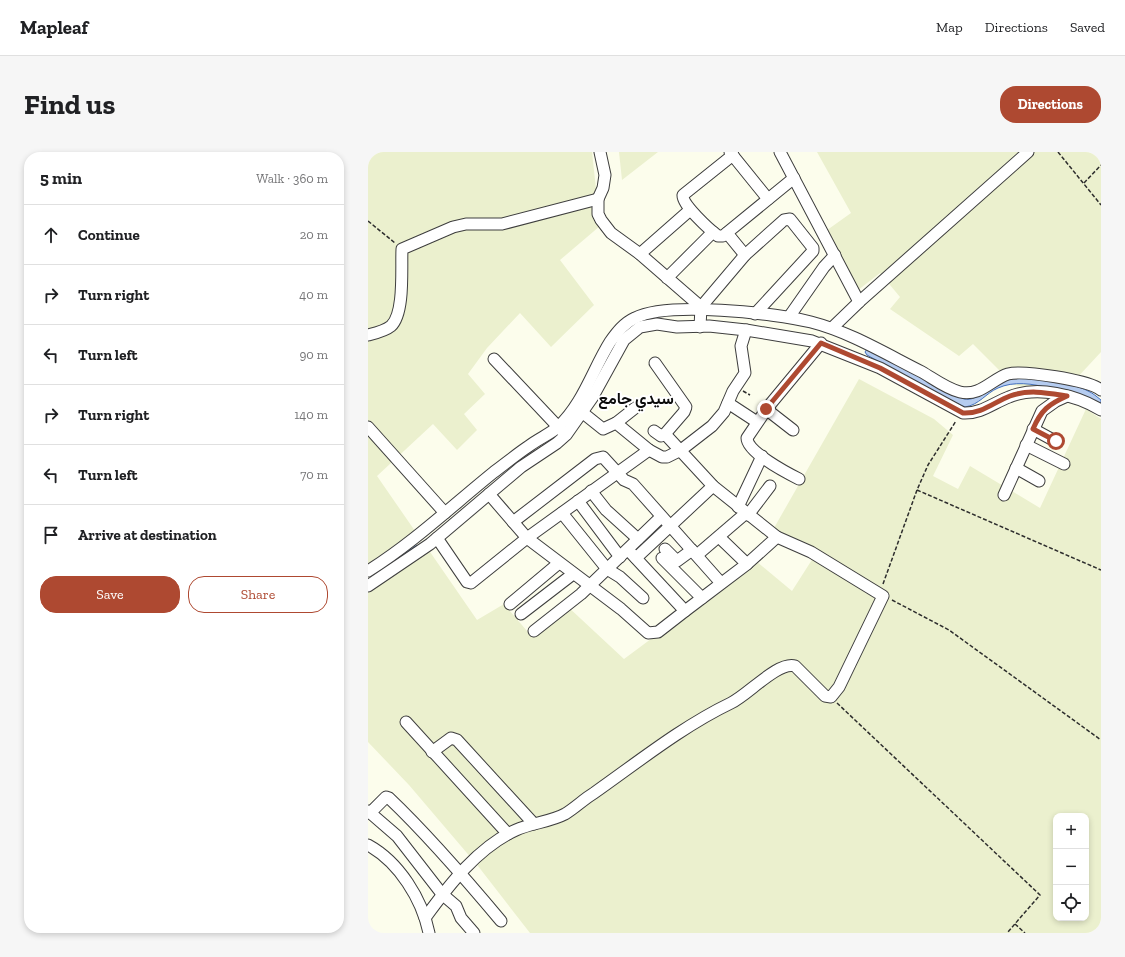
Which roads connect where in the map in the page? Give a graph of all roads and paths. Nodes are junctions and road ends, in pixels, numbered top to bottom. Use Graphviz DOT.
graph roads {
  1 [pos="600,152"];
  2 [pos="780,152"];
  3 [pos="1028,152"];
  4 [pos="1058,152"];
  5 [pos="732,154"];
  6 [pos="1101,165"];
  7 [pos="794,178"];
  8 [pos="1084,183"];
  9 [pos="598,199"];
  10 [pos="768,199"];
  11 [pos="1101,206"];
  12 [pos="690,210"];
  13 [pos="368,220"];
  14 [pos="713,232"];
  15 [pos="727,232"];
  16 [pos="402,249"];
  17 [pos="640,254"];
  18 [pos="745,255"];
  19 [pos="835,255"];
  20 [pos="667,278"];
  21 [pos="859,302"];
  22 [pos="701,308"];
  23 [pos="755,314"];
  24 [pos="789,317"];
  25 [pos="700,326"];
  26 [pos="832,328"];
  27 [pos="746,330"];
  28 [pos="368,335"];
  29 [pos="821,343"];
  30 [pos="870,345"];
  31 [pos="494,359"];
  32 [pos="862,360"];
  33 [pos="655,364"];
  34 [pos="1101,390"];
  35 [pos="1067,396"];
  36 [pos="728,403"];
  37 [pos="635,408"];
  38 [pos="766,409"];
  39 [pos="1101,410"];
  40 [pos="961,412"];
  41 [pos="583,413"];
  42 [pos="757,422"];
  43 [pos="616,423"];
  44 [pos="368,427"];
  45 [pos="1033,429"];
  46 [pos="793,430"];
  47 [pos="562,431"];
  48 [pos="654,431"];
  49 [pos="665,434"];
  50 [pos="1056,441"];
  51 [pos="1026,445"];
  52 [pos="649,450"];
  53 [pos="681,450"];
  54 [pos="762,456"];
  55 [pos="1064,464"];
  56 [pos="1016,468"];
  57 [pos="618,472"];
  58 [pos="799,479"];
  59 [pos="1039,481"];
  60 [pos="713,486"];
  61 [pos="770,486"];
  62 [pos="917,490"];
  63 [pos="591,491"];
  64 [pos="489,494"];
  65 [pos="1004,494"];
  66 [pos="578,501"];
  67 [pos="744,512"];
  68 [pos="445,513"];
  69 [pos="562,513"];
  70 [pos="661,517"];
  71 [pos="513,522"];
  72 [pos="670,526"];
  73 [pos="719,536"];
  74 [pos="777,537"];
  75 [pos="437,538"];
  76 [pos="527,538"];
  77 [pos="638,539"];
  78 [pos="624,553"];
  79 [pos="694,553"];
  80 [pos="636,558"];
  81 [pos="559,563"];
  82 [pos="746,564"];
  83 [pos="607,570"];
  84 [pos="1101,570"];
  85 [pos="368,571"];
  86 [pos="573,574"];
  87 [pos="721,583"];
  88 [pos="368,586"];
  89 [pos="590,586"];
  90 [pos="881,595"];
  91 [pos="643,598"];
  92 [pos="702,598"];
  93 [pos="510,604"];
  94 [pos="685,611"];
  95 [pos="521,614"];
  96 [pos="534,631"];
  97 [pos="831,697"];
  98 [pos="406,722"];
  99 [pos="1101,740"];
  100 [pos="432,752"];
  101 [pos="369,812"];
  102 [pos="534,824"];
  103 [pos="508,834"];
  104 [pos="368,845"];
  105 [pos="461,873"];
  106 [pos="442,894"];
  107 [pos="425,918"];
  108 [pos="501,921"];
  109 [pos="1014,924"];
  110 [pos="429,933"];
  111 [pos="474,933"];
  112 [pos="1007,933"];
  113 [pos="1026,933"];
  1 -- 9 [label="street"];
  2 -- 7 [label="street"];
  3 -- 21 [label="street"];
  4 -- 8 [label="path"];
  5 -- 10 [label="street"];
  5 -- 12 [label="street"];
  6 -- 8 [label="path"];
  7 -- 10 [label="street"];
  7 -- 19 [label="street"];
  8 -- 11 [label="path"];
  9 -- 16 [label="street"];
  9 -- 17 [label="street"];
  10 -- 15 [label="street"];
  12 -- 14 [label="street"];
  12 -- 17 [label="street"];
  13 -- 16 [label="path"];
  14 -- 15 [label="street"];
  14 -- 20 [label="street"];
  15 -- 18 [label="street"];
  16 -- 28 [label="street"];
  17 -- 20 [label="street"];
  18 -- 22 [label="street"];
  18 -- 23 [label="street"];
  19 -- 21 [label="street"];
  19 -- 24 [label="street"];
  20 -- 22 [label="street"];
  21 -- 26 [label="street"];
  22 -- 23 [label="street"];
  22 -- 25 [label="street"];
  22 -- 47 [label="street"];
  23 -- 24 [label="street"];
  24 -- 26 [label="street"];
  25 -- 27 [label="street"];
  25 -- 41 [label="street"];
  26 -- 30 [label="street"];
  27 -- 29 [label="street"];
  27 -- 36 [label="street"];
  29 -- 32 [label="street"];
  29 -- 38 [label="street"];
  30 -- 32 [label="street"];
  30 -- 34 [label="street"];
  31 -- 47 [label="street"];
  32 -- 40 [label="street"];
  33 -- 49 [label="street"];
  35 -- 39 [label="street"];
  35 -- 40 [label="street"];
  35 -- 45 [label="street"];
  36 -- 42 [label="street"];
  36 -- 53 [label="street"];
  37 -- 43 [label="street"];
  38 -- 42 [label="street"];
  38 -- 46 [label="street"];
  40 -- 62 [label="path"];
  41 -- 43 [label="street"];
  41 -- 47 [label="street"];
  42 -- 54 [label="street"];
  43 -- 52 [label="street"];
  44 -- 68 [label="street"];
  45 -- 50 [label="street"];
  45 -- 51 [label="street"];
  47 -- 64 [label="street"];
  47 -- 68 [label="street"];
  48 -- 49 [label="street"];
  49 -- 53 [label="street"];
  51 -- 55 [label="street"];
  51 -- 56 [label="street"];
  52 -- 53 [label="street"];
  52 -- 57 [label="street"];
  53 -- 60 [label="street"];
  54 -- 58 [label="street"];
  54 -- 67 [label="street"];
  56 -- 59 [label="street"];
  56 -- 65 [label="street"];
  57 -- 63 [label="street"];
  57 -- 70 [label="street"];
  57 -- 71 [label="street"];
  60 -- 67 [label="street"];
  60 -- 72 [label="street"];
  61 -- 67 [label="street"];
  62 -- 84 [label="path"];
  62 -- 90 [label="path"];
  63 -- 66 [label="street"];
  63 -- 77 [label="street"];
  64 -- 71 [label="street"];
  64 -- 75 [label="street"];
  66 -- 69 [label="street"];
  66 -- 78 [label="street"];
  67 -- 73 [label="street"];
  67 -- 74 [label="street"];
  68 -- 85 [label="street"];
  69 -- 76 [label="street"];
  69 -- 83 [label="street"];
  70 -- 72 [label="street"];
  70 -- 77 [label="street"];
  71 -- 76 [label="street"];
  72 -- 79 [label="street"];
  72 -- 80 [label="street"];
  73 -- 79 [label="street"];
  73 -- 82 [label="street"];
  74 -- 82 [label="street"];
  74 -- 90 [label="street"];
  75 -- 76 [label="street"];
  75 -- 88 [label="street"];
  76 -- 81 [label="street"];
  77 -- 78 [label="street"];
  78 -- 80 [label="street"];
  78 -- 83 [label="street"];
  79 -- 87 [label="street"];
  79 -- 92 [label="street"];
  80 -- 94 [label="street"];
  81 -- 86 [label="street"];
  81 -- 93 [label="street"];
  82 -- 87 [label="street"];
  83 -- 89 [label="street"];
  83 -- 91 [label="street"];
  86 -- 89 [label="street"];
  86 -- 95 [label="street"];
  87 -- 92 [label="street"];
  89 -- 94 [label="street"];
  89 -- 96 [label="street"];
  90 -- 97 [label="street"];
  90 -- 99 [label="path"];
  92 -- 94 [label="street"];
  97 -- 102 [label="street"];
  97 -- 109 [label="path"];
  98 -- 100 [label="street"];
  100 -- 102 [label="street"];
  100 -- 103 [label="street"];
  101 -- 105 [label="street"];
  101 -- 106 [label="street"];
  102 -- 103 [label="street"];
  103 -- 105 [label="street"];
  104 -- 107 [label="street"];
  105 -- 106 [label="street"];
  105 -- 108 [label="street"];
  106 -- 107 [label="street"];
  106 -- 111 [label="street"];
  107 -- 110 [label="street"];
  109 -- 112 [label="path"];
  109 -- 113 [label="path"];
}
